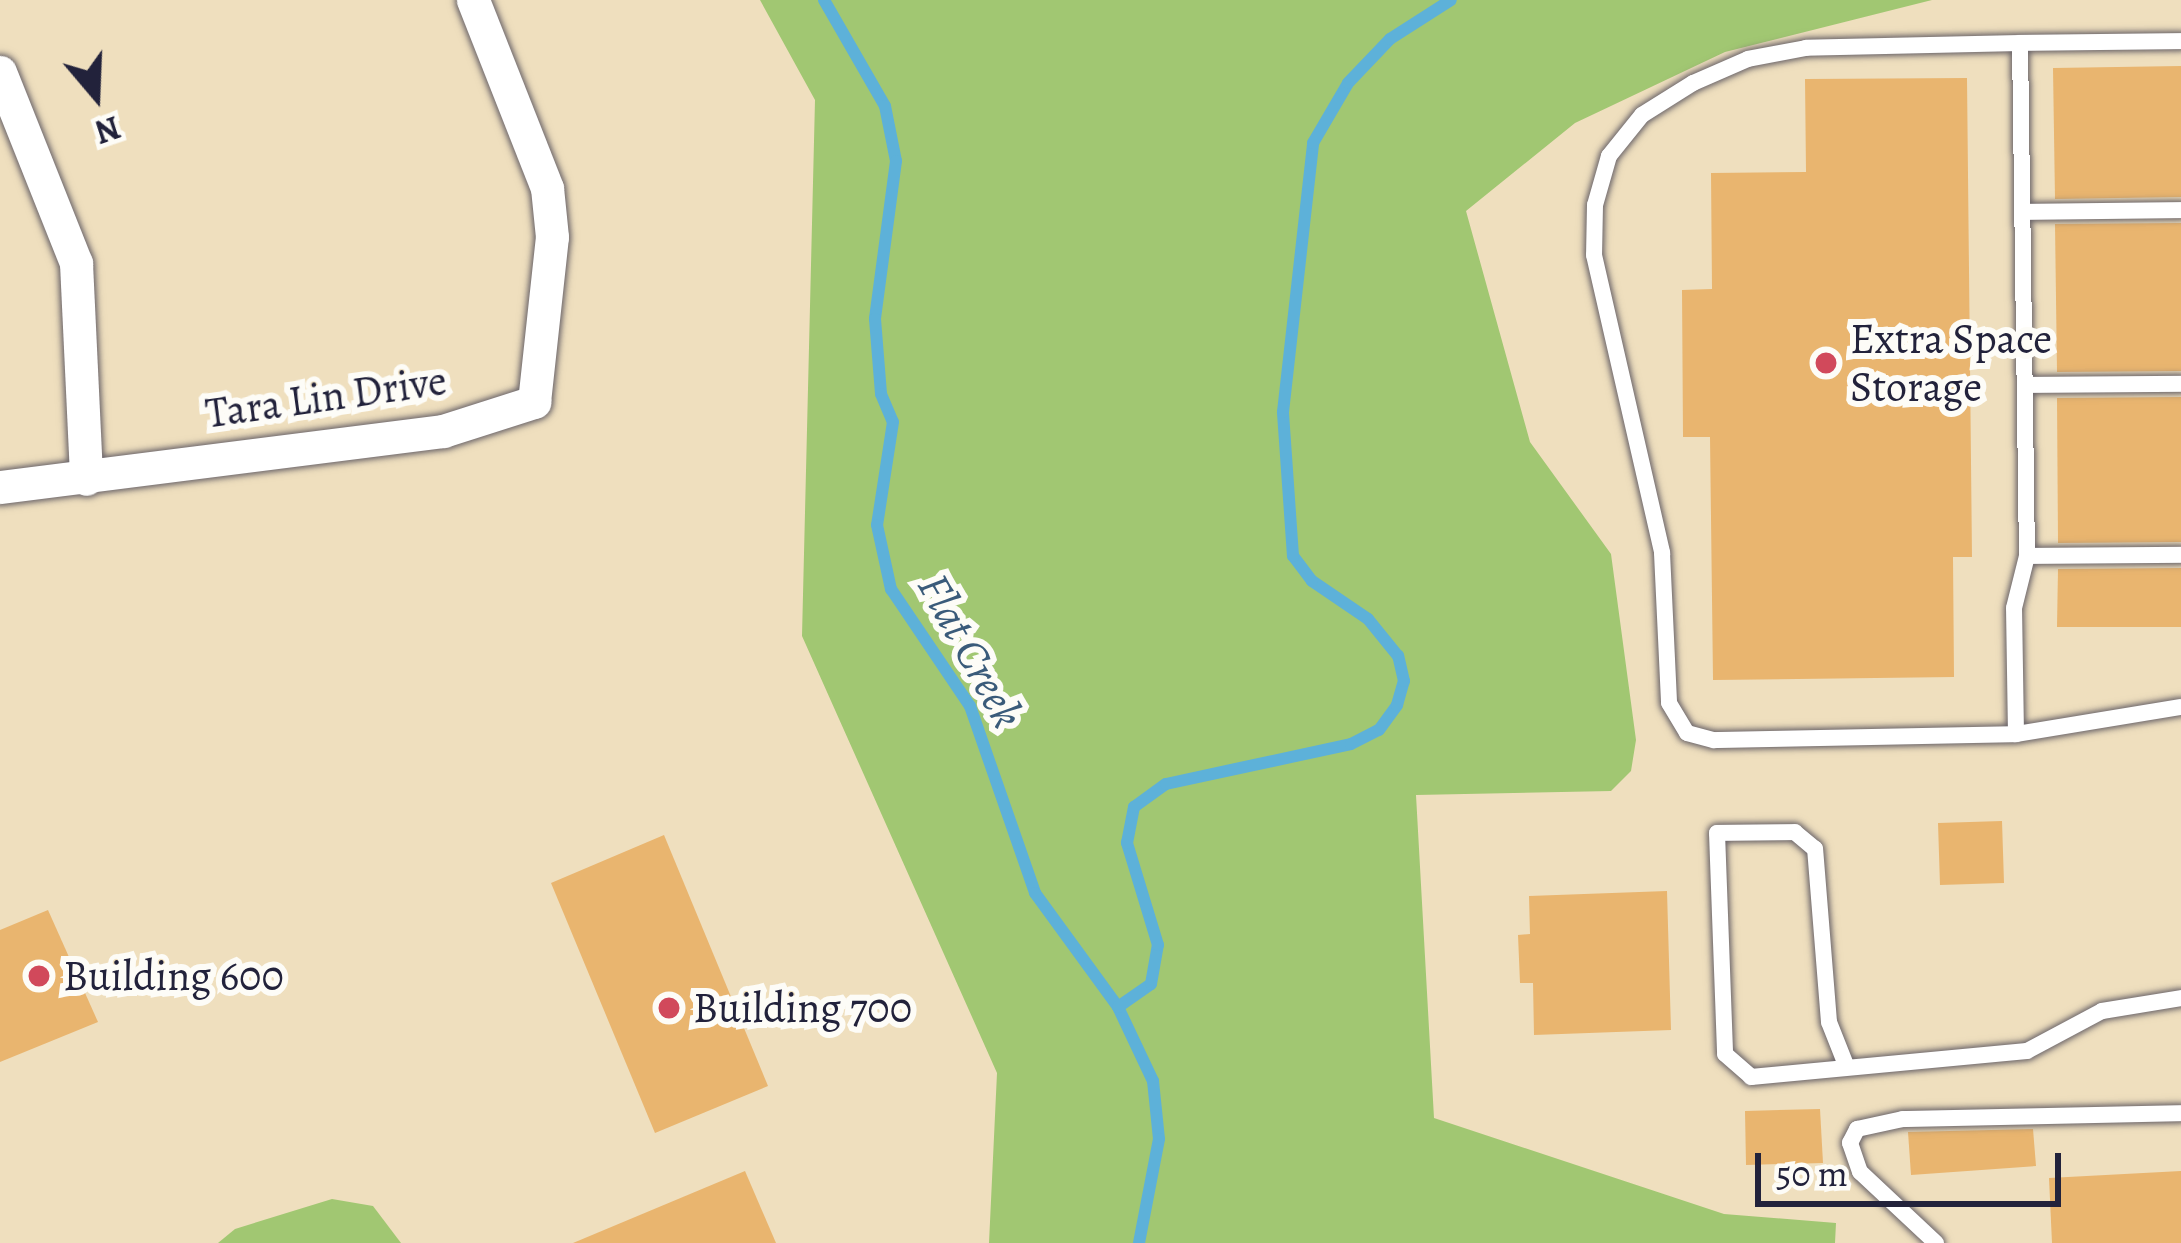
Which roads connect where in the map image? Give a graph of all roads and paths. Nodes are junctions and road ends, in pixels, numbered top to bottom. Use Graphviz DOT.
graph roads {
  1 [pos="473,0"];
  2 [pos="2181,41"];
  3 [pos="2020,43"];
  4 [pos="0,73"];
  5 [pos="2181,210"];
  6 [pos="2023,212"];
  7 [pos="2181,384"];
  8 [pos="2025,385"];
  9 [pos="86,479"];
  10 [pos="0,487"];
  11 [pos="2181,555"];
  12 [pos="2027,556"];
  13 [pos="2181,707"];
  14 [pos="2015,734"];
  15 [pos="2181,998"];
  16 [pos="1846,1065"];
  17 [pos="2181,1113"];
  18 [pos="1936,1243"];
  1 -- 9 [label="street, Tara Lin Drive"];
  2 -- 3 [label="lane"];
  3 -- 6 [label="lane"];
  3 -- 14 [label="lane"];
  4 -- 9 [label="street"];
  5 -- 6 [label="lane"];
  6 -- 8 [label="lane"];
  7 -- 8 [label="lane"];
  8 -- 12 [label="lane"];
  9 -- 10 [label="street, Tara Lin Drive"];
  11 -- 12 [label="lane"];
  12 -- 14 [label="lane"];
  13 -- 14 [label="lane"];
  15 -- 16 [label="lane"];
  16 -- 16 [label="lane"];
  17 -- 18 [label="lane"];
}
